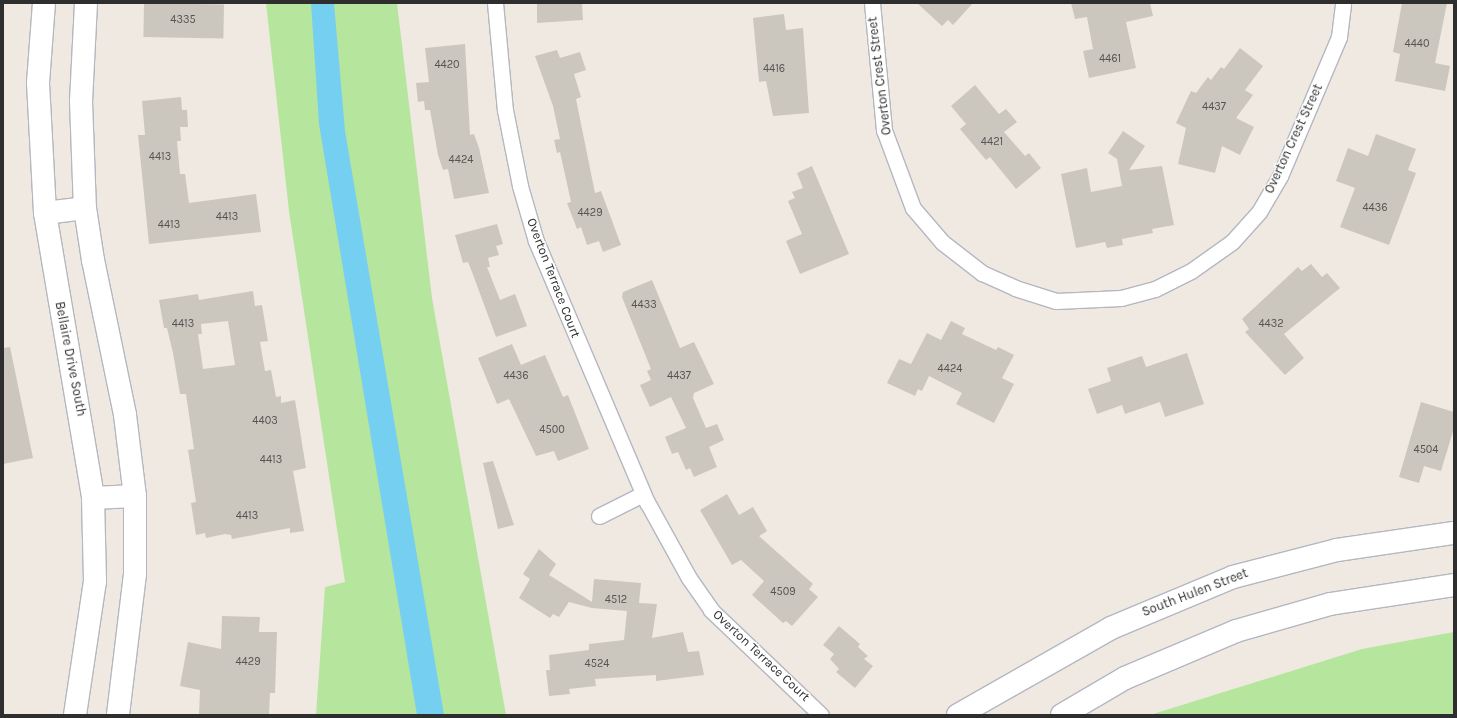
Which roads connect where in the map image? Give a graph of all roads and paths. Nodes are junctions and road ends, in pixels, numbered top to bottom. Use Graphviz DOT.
graph roads {
  1 [pos="44,3"];
  2 [pos="86,3"];
  3 [pos="495,3"];
  4 [pos="872,3"];
  5 [pos="1343,3"];
  6 [pos="85,208"];
  7 [pos="45,213"];
  8 [pos="643,494"];
  9 [pos="134,496"];
  10 [pos="93,498"];
  11 [pos="599,516"];
  12 [pos="1454,533"];
  13 [pos="1454,585"];
  14 [pos="75,715"];
  15 [pos="118,715"];
  16 [pos="821,715"];
  17 [pos="958,715"];
  18 [pos="1062,715"];
  1 -- 7 [label="main road, Bellaire Drive South"];
  2 -- 6 [label="main road"];
  3 -- 8 [label="street, Overton Terrace Court"];
  4 -- 5 [label="street, Overton Crest Street"];
  6 -- 7 [label="main road"];
  6 -- 9 [label="main road"];
  7 -- 10 [label="main road, Bellaire Drive South"];
  8 -- 11 [label="street"];
  8 -- 16 [label="street, Overton Terrace Court"];
  9 -- 10 [label="main road"];
  9 -- 15 [label="main road"];
  10 -- 14 [label="main road, Bellaire Drive South"];
  12 -- 17 [label="main road, South Hulen Street"];
  13 -- 18 [label="main road"];
}
